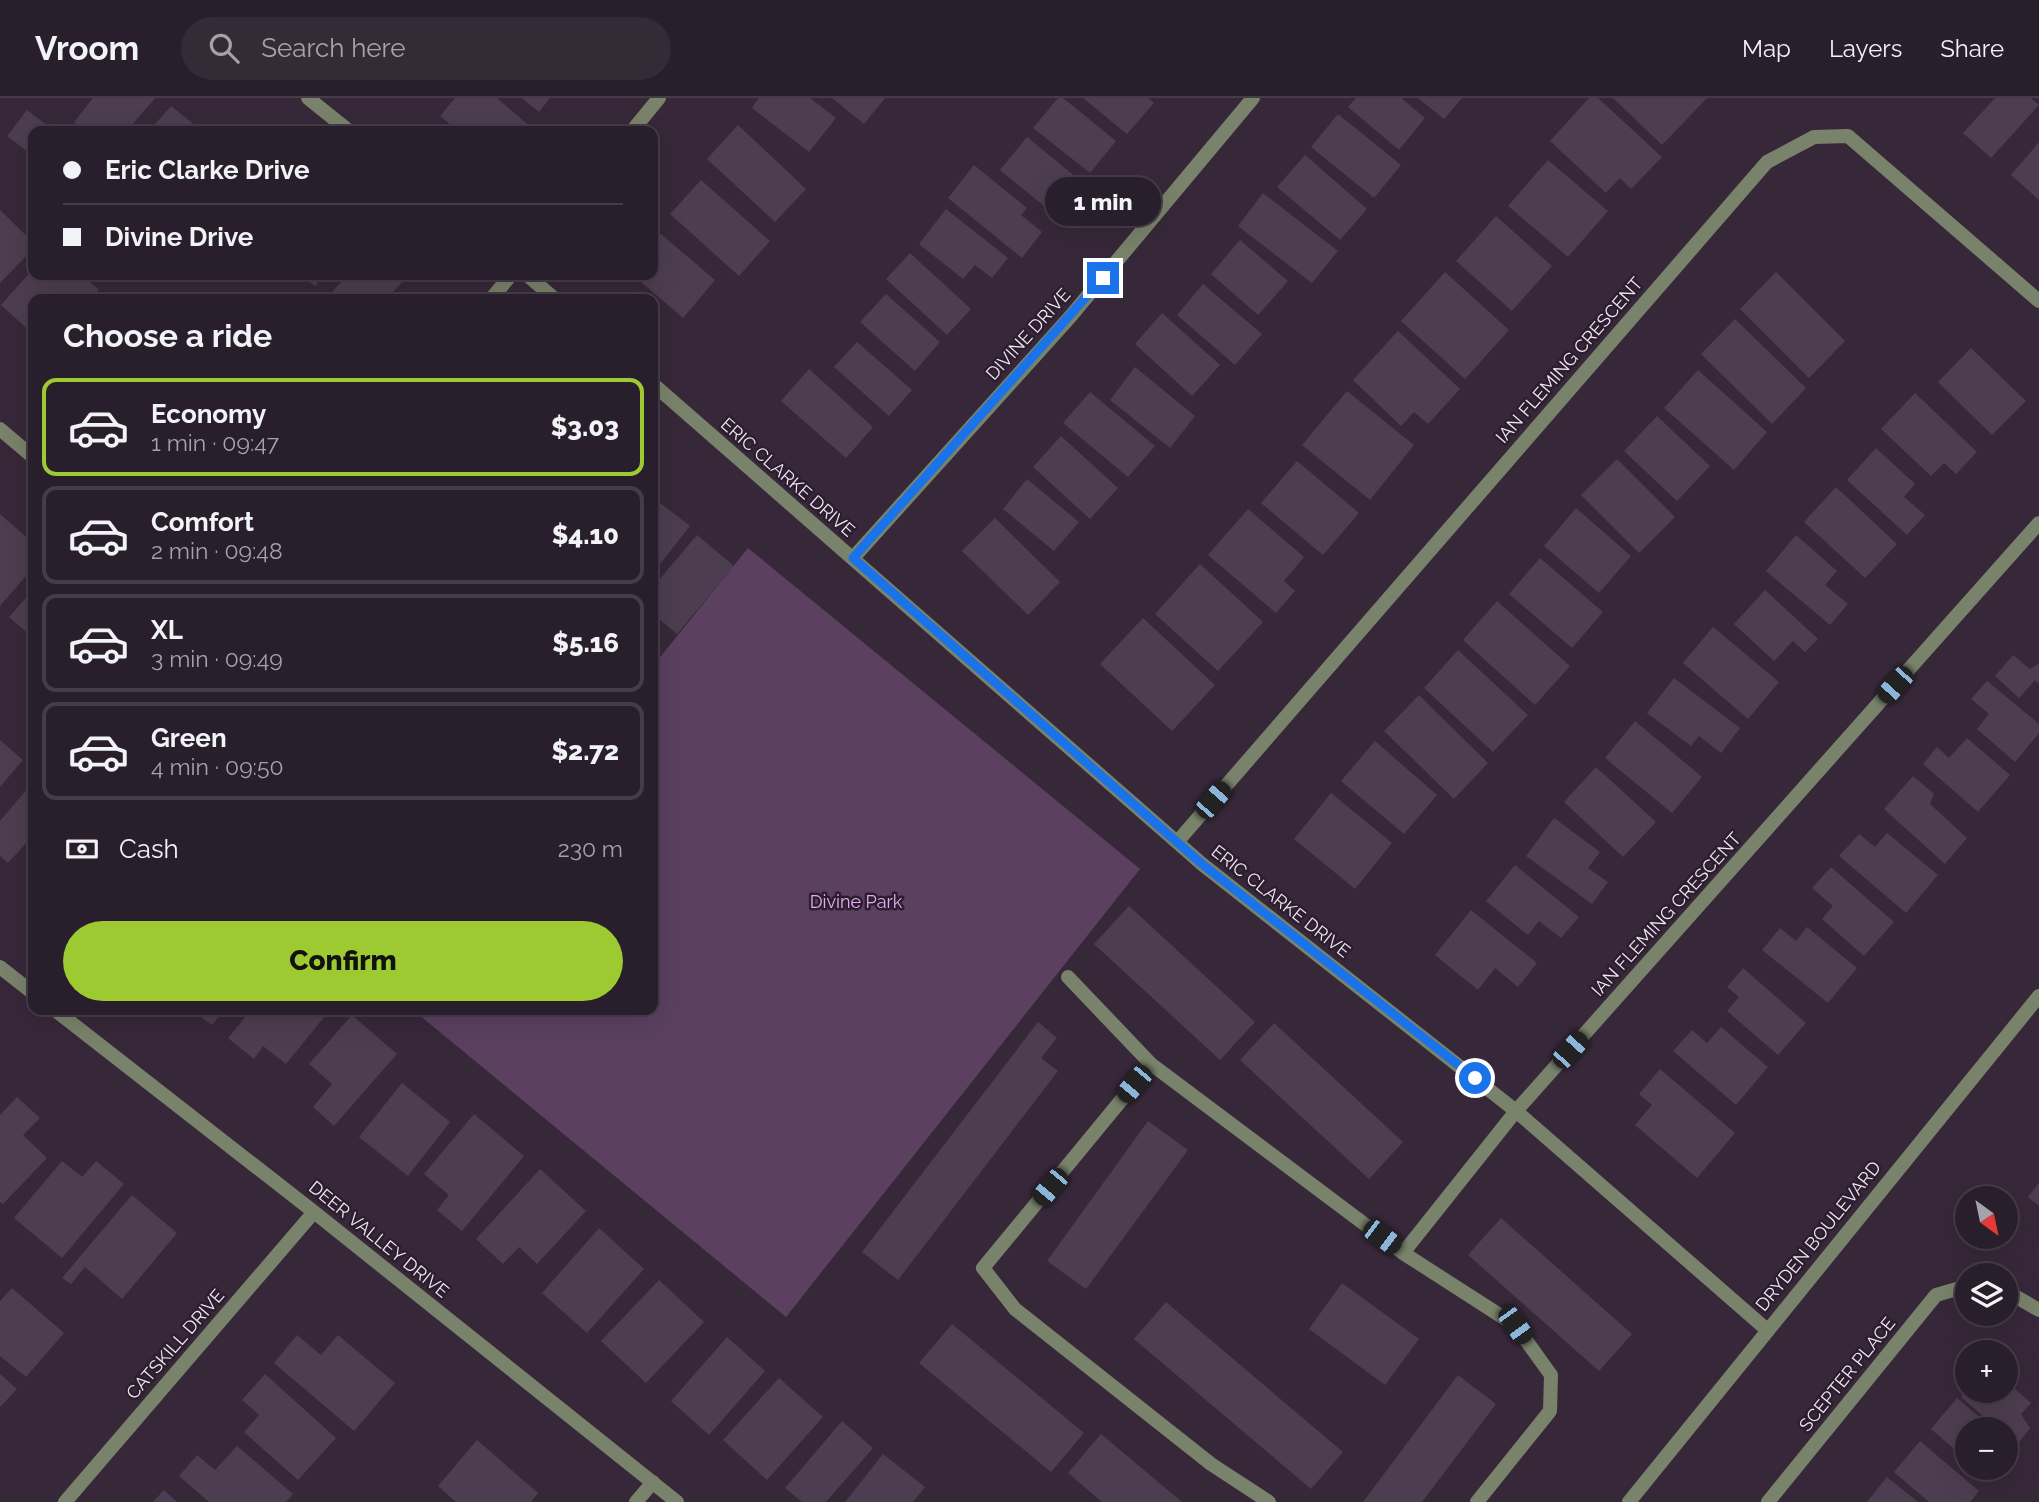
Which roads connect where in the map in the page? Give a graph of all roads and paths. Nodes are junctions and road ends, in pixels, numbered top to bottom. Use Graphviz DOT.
graph roads {
  1 [pos="308,98"];
  2 [pos="659,98"];
  3 [pos="1253,98"];
  4 [pos="343,126"];
  5 [pos="636,126"];
  6 [pos="508,280"];
  7 [pos="533,280"];
  8 [pos="495,294"];
  9 [pos="549,294"];
  10 [pos="2039,301"];
  11 [pos="658,388"];
  12 [pos="0,429"];
  13 [pos="28,453"];
  14 [pos="2039,523"];
  15 [pos="853,558"];
  16 [pos="1178,841"];
  17 [pos="0,967"];
  18 [pos="1068,977"];
  19 [pos="28,989"];
  20 [pos="2039,996"];
  21 [pos="61,1015"];
  22 [pos="1151,1064"];
  23 [pos="1516,1111"];
  24 [pos="314,1212"];
  25 [pos="1403,1253"];
  26 [pos="1955,1289"];
  27 [pos="2018,1298"];
  28 [pos="2039,1310"];
  29 [pos="1766,1329"];
  30 [pos="653,1482"];
  31 [pos="65,1502"];
  32 [pos="636,1502"];
  33 [pos="677,1502"];
  34 [pos="1269,1502"];
  35 [pos="1477,1502"];
  36 [pos="1629,1502"];
  37 [pos="1768,1502"];
  1 -- 4 [label="street"];
  2 -- 5 [label="street"];
  3 -- 15 [label="street, DIVINE DRIVE"];
  6 -- 8 [label="street"];
  7 -- 9 [label="street"];
  10 -- 16 [label="street, IAN FLEMING CRESCENT"];
  11 -- 15 [label="street, ERIC CLARKE DRIVE"];
  12 -- 13 [label="street"];
  14 -- 23 [label="street, IAN FLEMING CRESCENT"];
  15 -- 16 [label="street, ERIC CLARKE DRIVE"];
  16 -- 23 [label="street, ERIC CLARKE DRIVE"];
  17 -- 19 [label="street"];
  18 -- 22 [label="street"];
  20 -- 29 [label="street, DRYDEN BOULEVARD"];
  21 -- 24 [label="street, DEER VALLEY DRIVE"];
  22 -- 25 [label="street"];
  22 -- 34 [label="street"];
  23 -- 25 [label="street, IAN FLEMING CRESCENT"];
  23 -- 29 [label="street, ERIC CLARKE DRIVE"];
  24 -- 30 [label="street, DEER VALLEY DRIVE"];
  24 -- 31 [label="street, CATSKILL DRIVE"];
  25 -- 35 [label="street"];
  26 -- 37 [label="street, SCEPTER PLACE"];
  27 -- 28 [label="street"];
  29 -- 36 [label="street, DRYDEN BOULEVARD"];
  30 -- 32 [label="street"];
  30 -- 33 [label="street, DEER VALLEY DRIVE"];
}
